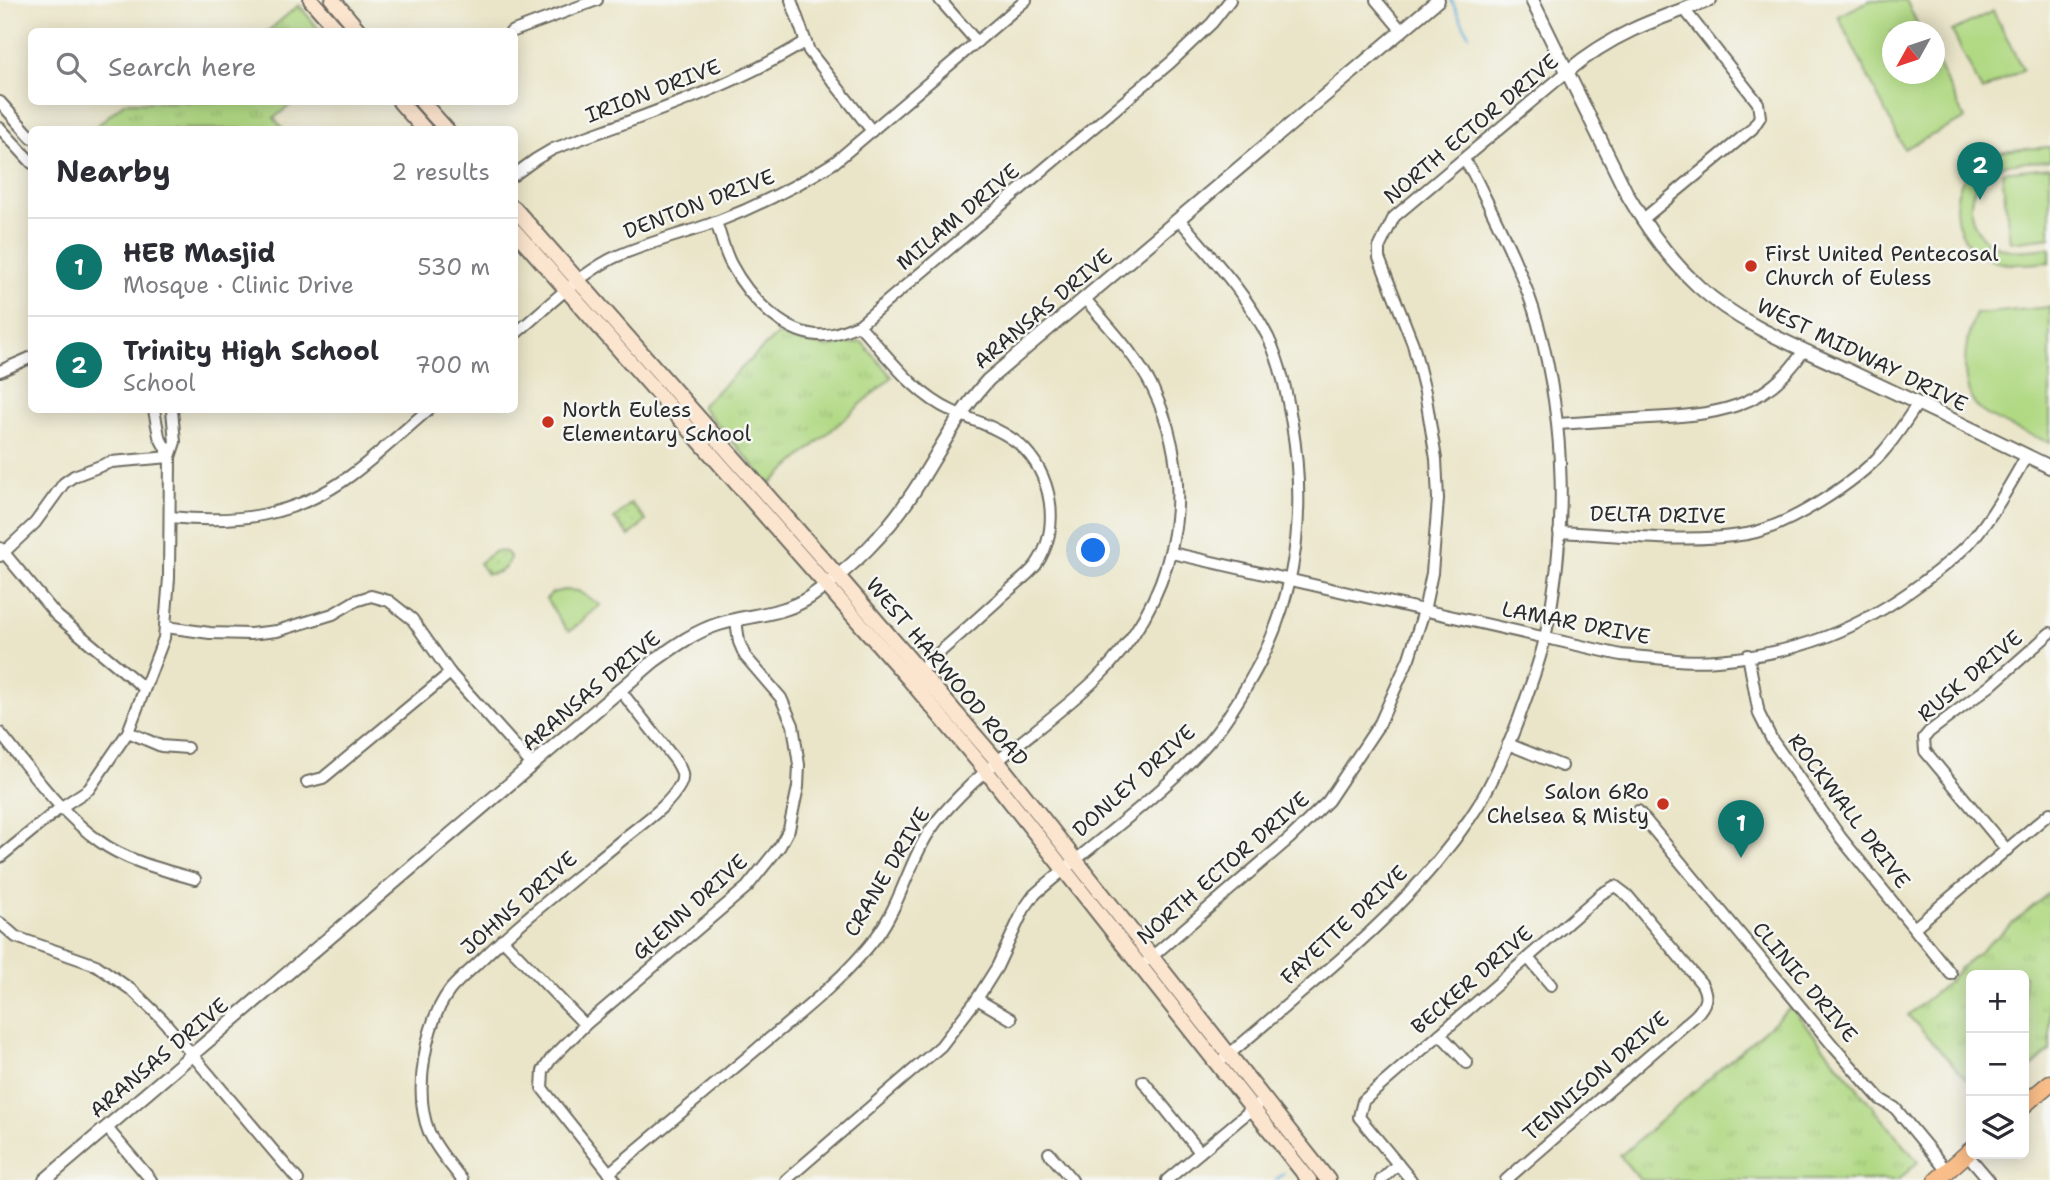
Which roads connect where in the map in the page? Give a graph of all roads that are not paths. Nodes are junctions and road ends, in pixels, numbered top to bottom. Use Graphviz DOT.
graph roads {
  1 [pos="311,0"];
  2 [pos="333,0"];
  3 [pos="597,0"];
  4 [pos="790,0"];
  5 [pos="940,0"];
  6 [pos="1026,0"];
  7 [pos="1230,0"];
  8 [pos="1376,0"];
  9 [pos="1438,0"];
  10 [pos="1532,0"];
  11 [pos="1710,0"];
  12 [pos="1684,9"];
  13 [pos="336,28"];
  14 [pos="357,28"];
  15 [pos="518,29"];
  16 [pos="1402,31"];
  17 [pos="977,41"];
  18 [pos="805,42"];
  19 [pos="1568,71"];
  20 [pos="0,102"];
  21 [pos="406,105"];
  22 [pos="425,105"];
  23 [pos="422,126"];
  24 [pos="443,126"];
  25 [pos="0,128"];
  26 [pos="872,131"];
  27 [pos="28,134"];
  28 [pos="28,159"];
  29 [pos="1464,160"];
  30 [pos="518,172"];
  31 [pos="518,213"];
  32 [pos="1179,219"];
  33 [pos="1642,220"];
  34 [pos="716,222"];
  35 [pos="518,234"];
  36 [pos="573,285"];
  37 [pos="1085,299"];
  38 [pos="859,325"];
  39 [pos="518,332"];
  40 [pos="1804,350"];
  41 [pos="28,359"];
  42 [pos="654,366"];
  43 [pos="0,371"];
  44 [pos="642,377"];
  45 [pos="1918,403"];
  46 [pos="155,413"];
  47 [pos="172,413"];
  48 [pos="424,413"];
  49 [pos="962,414"];
  50 [pos="1558,424"];
  51 [pos="2027,455"];
  52 [pos="170,457"];
  53 [pos="2050,467"];
  54 [pos="170,517"];
  55 [pos="1559,532"];
  56 [pos="1,552"];
  57 [pos="1171,553"];
  58 [pos="837,575"];
  59 [pos="1290,578"];
  60 [pos="825,585"];
  61 [pos="1424,611"];
  62 [pos="736,620"];
  63 [pos="166,627"];
  64 [pos="2050,632"];
  65 [pos="1545,638"];
  66 [pos="1748,655"];
  67 [pos="450,673"];
  68 [pos="914,675"];
  69 [pos="144,688"];
  70 [pos="620,690"];
  71 [pos="128,732"];
  72 [pos="0,733"];
  73 [pos="1508,744"];
  74 [pos="187,748"];
  75 [pos="532,765"];
  76 [pos="1562,766"];
  77 [pos="993,767"];
  78 [pos="307,782"];
  79 [pos="60,808"];
  80 [pos="1638,811"];
  81 [pos="2050,813"];
  82 [pos="2007,850"];
  83 [pos="0,857"];
  84 [pos="1069,865"];
  85 [pos="195,879"];
  86 [pos="0,923"];
  87 [pos="1914,928"];
  88 [pos="502,939"];
  89 [pos="1528,958"];
  90 [pos="1147,961"];
  91 [pos="1951,974"];
  92 [pos="1551,985"];
  93 [pos="1706,997"];
  94 [pos="977,999"];
  95 [pos="1012,1019"];
  96 [pos="585,1025"];
  97 [pos="1440,1034"];
  98 [pos="192,1056"];
  99 [pos="1223,1059"];
  100 [pos="1467,1063"];
  101 [pos="1143,1081"];
  102 [pos="2050,1083"];
  103 [pos="2029,1101"];
  104 [pos="1258,1104"];
  105 [pos="107,1128"];
  106 [pos="1200,1152"];
  107 [pos="1049,1153"];
  108 [pos="1966,1155"];
  109 [pos="1974,1159"];
  110 [pos="1398,1164"];
  111 [pos="1942,1175"];
  112 [pos="612,1177"];
  113 [pos="1409,1179"];
  114 [pos="45,1180"];
  115 [pos="151,1180"];
  116 [pos="298,1180"];
  117 [pos="462,1180"];
  118 [pos="786,1180"];
  119 [pos="1072,1180"];
  120 [pos="1167,1180"];
  121 [pos="1309,1180"];
  122 [pos="1328,1180"];
  123 [pos="1381,1180"];
  124 [pos="1506,1180"];
  125 [pos="1989,1180"];
  1 -- 13 [label="main road"];
  2 -- 14 [label="main road"];
  3 -- 15 [label="street"];
  4 -- 18 [label="street"];
  5 -- 17 [label="street"];
  6 -- 17 [label="street, DENTON DRIVE"];
  7 -- 38 [label="street, MILAM DRIVE"];
  8 -- 16 [label="street"];
  9 -- 16 [label="street, ARANSAS DRIVE"];
  10 -- 19 [label="street, WEST MIDWAY DRIVE"];
  11 -- 12 [label="street, NORTH ECTOR DRIVE"];
  12 -- 19 [label="street, NORTH ECTOR DRIVE"];
  12 -- 33 [label="street"];
  16 -- 32 [label="street, ARANSAS DRIVE"];
  17 -- 26 [label="street, DENTON DRIVE"];
  18 -- 26 [label="street"];
  18 -- 30 [label="street, IRION DRIVE"];
  19 -- 29 [label="street, NORTH ECTOR DRIVE"];
  19 -- 33 [label="street, WEST MIDWAY DRIVE"];
  20 -- 27 [label="street"];
  21 -- 23 [label="main road"];
  22 -- 24 [label="main road"];
  25 -- 28 [label="street"];
  26 -- 34 [label="street, DENTON DRIVE"];
  29 -- 50 [label="street, FAYETTE DRIVE"];
  29 -- 61 [label="street, NORTH ECTOR DRIVE"];
  31 -- 36 [label="main road, WEST HARWOOD ROAD"];
  32 -- 37 [label="street, ARANSAS DRIVE"];
  32 -- 59 [label="street, DONLEY DRIVE"];
  33 -- 40 [label="street, WEST MIDWAY DRIVE"];
  34 -- 36 [label="street, DENTON DRIVE"];
  34 -- 38 [label="street, MILAM DRIVE"];
  35 -- 36 [label="main road, WEST HARWOOD ROAD"];
  36 -- 39 [label="street, DENTON DRIVE"];
  36 -- 42 [label="main road, WEST HARWOOD ROAD"];
  36 -- 44 [label="main road, WEST HARWOOD ROAD"];
  37 -- 49 [label="street, ARANSAS DRIVE"];
  37 -- 57 [label="street, CRANE DRIVE"];
  38 -- 49 [label="street"];
  40 -- 45 [label="street, WEST MIDWAY DRIVE"];
  40 -- 50 [label="street"];
  41 -- 43 [label="street"];
  42 -- 44 [label="main road"];
  42 -- 58 [label="main road, WEST HARWOOD ROAD"];
  44 -- 60 [label="main road, WEST HARWOOD ROAD"];
  45 -- 51 [label="street, WEST MIDWAY DRIVE"];
  45 -- 55 [label="street, DELTA DRIVE"];
  46 -- 52 [label="street"];
  47 -- 52 [label="street"];
  48 -- 54 [label="street"];
  49 -- 58 [label="street, ARANSAS DRIVE"];
  49 -- 68 [label="street"];
  50 -- 55 [label="street, FAYETTE DRIVE"];
  51 -- 53 [label="street, WEST MIDWAY DRIVE"];
  51 -- 66 [label="street, LAMAR DRIVE"];
  52 -- 54 [label="street"];
  52 -- 56 [label="street"];
  54 -- 63 [label="street"];
  55 -- 65 [label="street, FAYETTE DRIVE"];
  56 -- 69 [label="street"];
  57 -- 59 [label="street, LAMAR DRIVE"];
  57 -- 77 [label="street, CRANE DRIVE"];
  58 -- 60 [label="street, ARANSAS DRIVE"];
  58 -- 68 [label="main road, WEST HARWOOD ROAD"];
  59 -- 61 [label="street, LAMAR DRIVE"];
  59 -- 84 [label="street, DONLEY DRIVE"];
  60 -- 62 [label="street, ARANSAS DRIVE"];
  60 -- 68 [label="main road, WEST HARWOOD ROAD"];
  61 -- 65 [label="street, LAMAR DRIVE"];
  61 -- 90 [label="street, NORTH ECTOR DRIVE"];
  62 -- 70 [label="street, ARANSAS DRIVE"];
  62 -- 96 [label="street, GLENN DRIVE"];
  63 -- 67 [label="street"];
  63 -- 69 [label="street"];
  64 -- 82 [label="street, RUSK DRIVE"];
  65 -- 66 [label="street, LAMAR DRIVE"];
  65 -- 73 [label="street, FAYETTE DRIVE"];
  66 -- 87 [label="street, ROCKWALL DRIVE"];
  67 -- 75 [label="street"];
  67 -- 78 [label="street"];
  68 -- 77 [label="main road, WEST HARWOOD ROAD"];
  69 -- 71 [label="street"];
  70 -- 75 [label="street, ARANSAS DRIVE"];
  70 -- 88 [label="street, JOHNS DRIVE"];
  71 -- 74 [label="street"];
  71 -- 79 [label="street"];
  72 -- 79 [label="street"];
  73 -- 76 [label="street"];
  73 -- 99 [label="street, FAYETTE DRIVE"];
  75 -- 98 [label="street, ARANSAS DRIVE"];
  77 -- 84 [label="main road, WEST HARWOOD ROAD"];
  77 -- 112 [label="street, CRANE DRIVE"];
  79 -- 83 [label="street"];
  79 -- 85 [label="street"];
  80 -- 111 [label="street, CLINIC DRIVE"];
  81 -- 82 [label="street"];
  82 -- 87 [label="street"];
  84 -- 90 [label="main road, WEST HARWOOD ROAD"];
  84 -- 94 [label="street, DONLEY DRIVE"];
  86 -- 98 [label="street"];
  87 -- 91 [label="street, ROCKWALL DRIVE"];
  88 -- 96 [label="street"];
  88 -- 117 [label="street, JOHNS DRIVE"];
  89 -- 92 [label="street"];
  89 -- 93 [label="street, BECKER DRIVE"];
  89 -- 97 [label="street, BECKER DRIVE"];
  90 -- 99 [label="main road, WEST HARWOOD ROAD"];
  93 -- 124 [label="street, TENNISON DRIVE"];
  94 -- 95 [label="street"];
  94 -- 118 [label="street, DONLEY DRIVE"];
  96 -- 112 [label="street, GLENN DRIVE"];
  97 -- 100 [label="street"];
  97 -- 110 [label="street, BECKER DRIVE"];
  98 -- 105 [label="street, ARANSAS DRIVE"];
  98 -- 116 [label="street"];
  99 -- 104 [label="main road, WEST HARWOOD ROAD"];
  101 -- 106 [label="street"];
  102 -- 103 [label="main road"];
  104 -- 106 [label="street"];
  104 -- 121 [label="main road, WEST HARWOOD ROAD"];
  104 -- 122 [label="main road, WEST HARWOOD ROAD"];
  105 -- 114 [label="street, ARANSAS DRIVE"];
  105 -- 115 [label="street"];
  106 -- 120 [label="street"];
  107 -- 119 [label="street"];
  108 -- 111 [label="main road"];
  109 -- 125 [label="street"];
  110 -- 113 [label="street"];
  110 -- 123 [label="street"];
}
